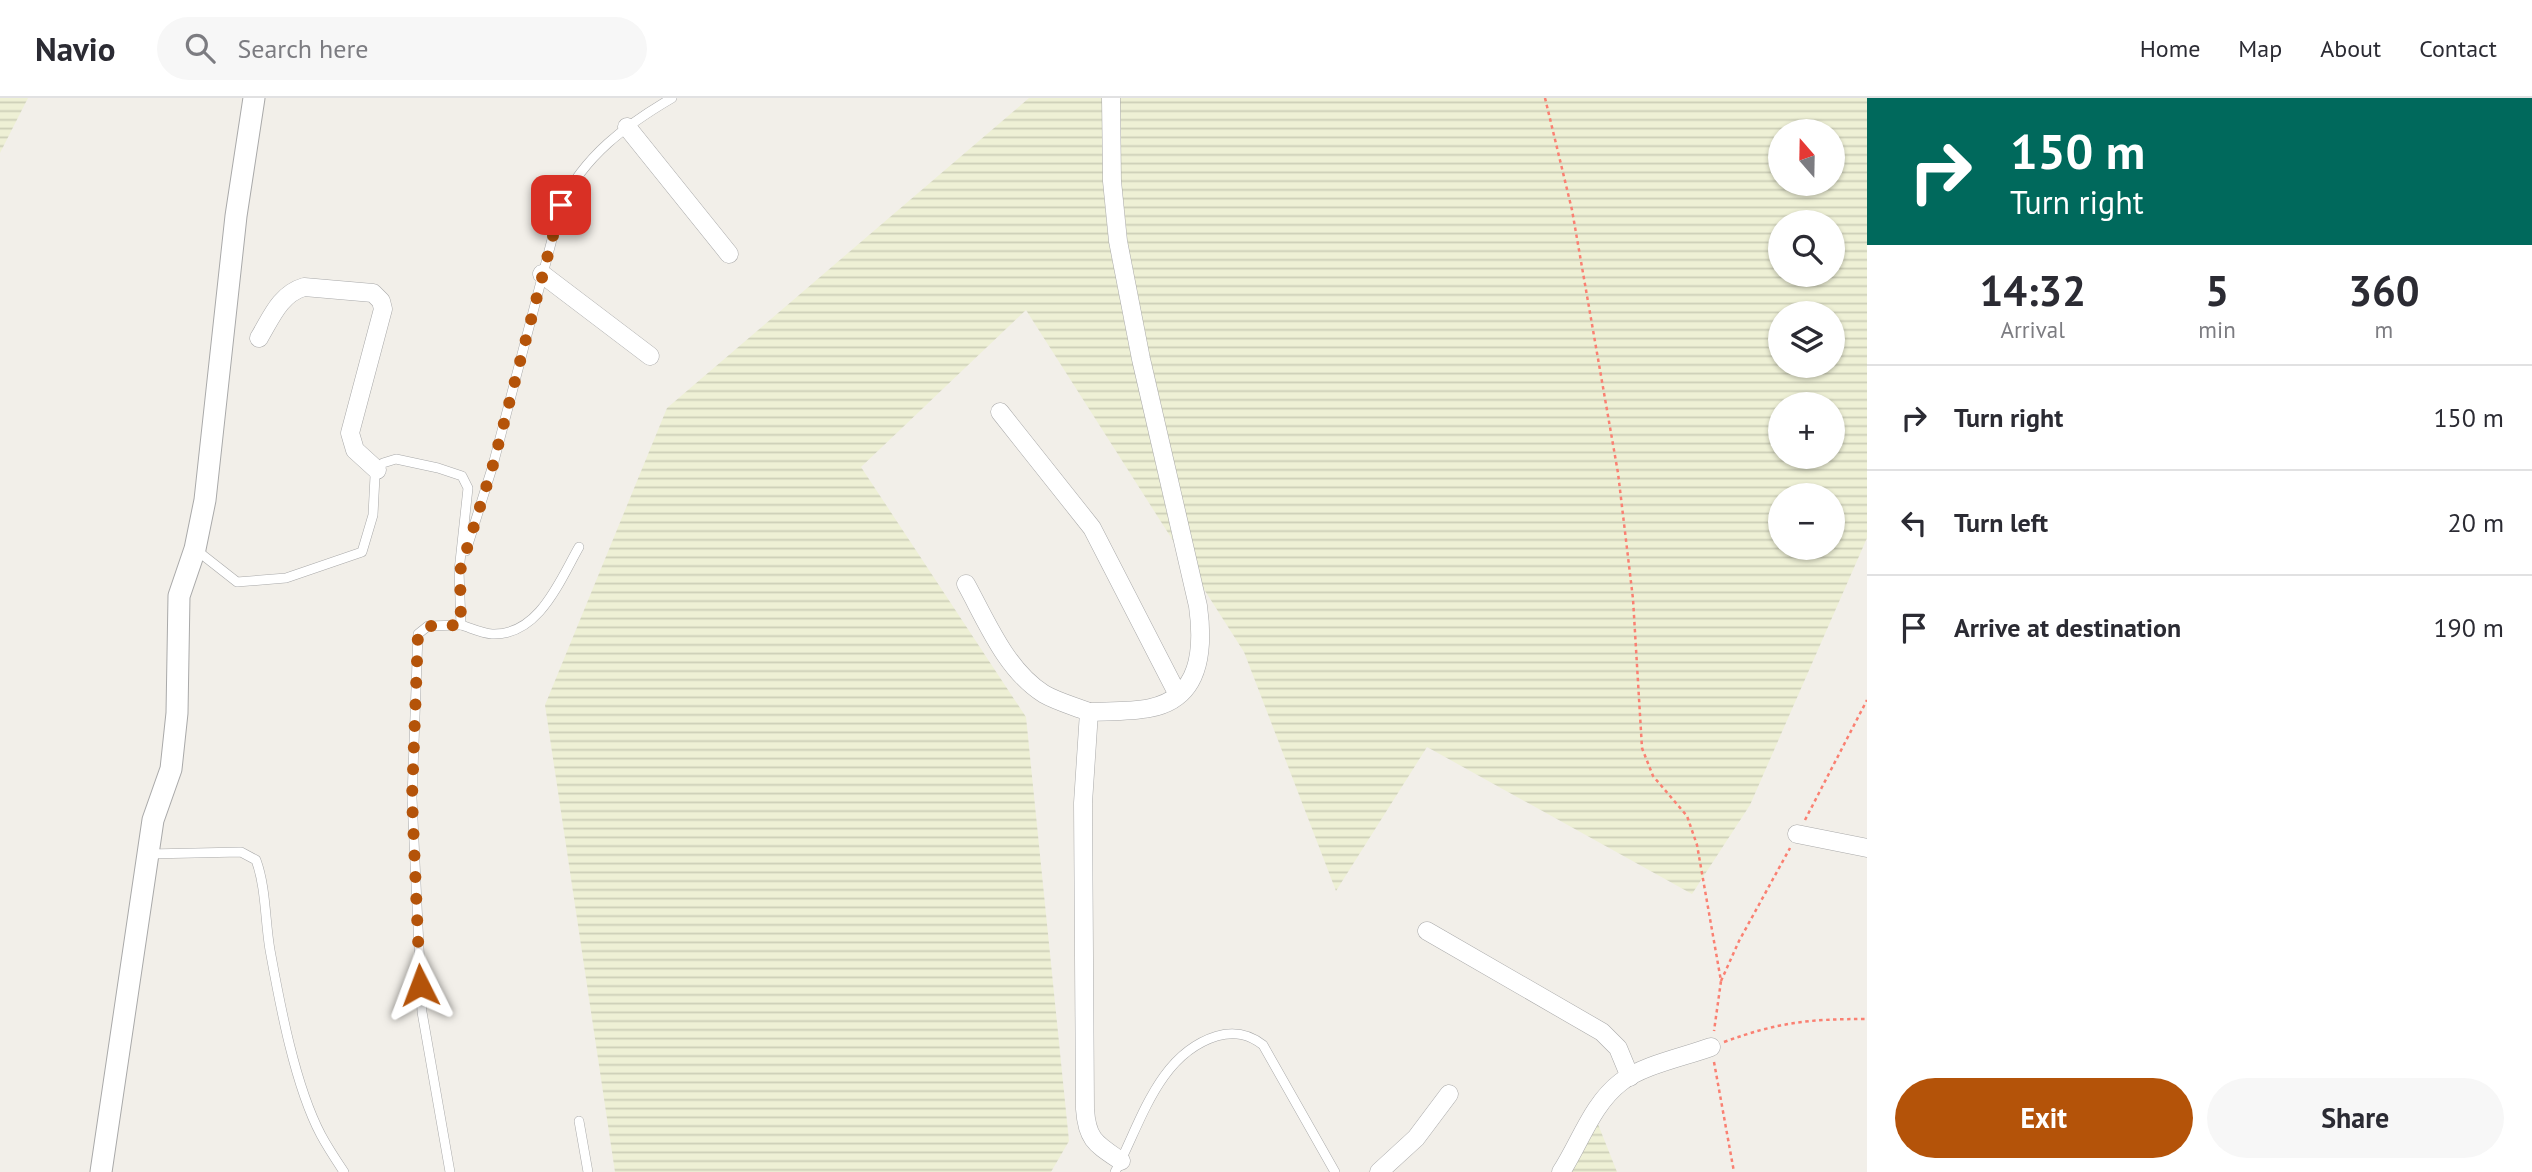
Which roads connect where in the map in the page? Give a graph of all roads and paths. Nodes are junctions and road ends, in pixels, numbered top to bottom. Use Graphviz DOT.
graph roads {
  1 [pos="254,98"];
  2 [pos="672,98"];
  3 [pos="1111,98"];
  4 [pos="1545,98"];
  5 [pos="626,127"];
  6 [pos="729,254"];
  7 [pos="542,274"];
  8 [pos="259,338"];
  9 [pos="650,356"];
  10 [pos="1000,412"];
  11 [pos="377,470"];
  12 [pos="579,547"];
  13 [pos="195,550"];
  14 [pos="460,571"];
  15 [pos="966,584"];
  16 [pos="461,625"];
  17 [pos="1178,695"];
  18 [pos="1089,712"];
  19 [pos="1797,834"];
  20 [pos="1867,848"];
  21 [pos="148,854"];
  22 [pos="1427,931"];
  23 [pos="1867,1019"];
  24 [pos="1711,1047"];
  25 [pos="1630,1077"];
  26 [pos="1449,1094"];
  27 [pos="579,1121"];
  28 [pos="1118,1167"];
  29 [pos="101,1172"];
  30 [pos="344,1172"];
  31 [pos="450,1172"];
  32 [pos="587,1172"];
  33 [pos="1335,1172"];
  34 [pos="1379,1172"];
  35 [pos="1561,1172"];
  36 [pos="1734,1172"];
  1 -- 13 [label="street"];
  2 -- 5 [label="lane"];
  3 -- 17 [label="street"];
  4 -- 24 [label="path"];
  5 -- 6 [label="street"];
  5 -- 7 [label="lane"];
  7 -- 9 [label="street"];
  7 -- 14 [label="lane"];
  8 -- 11 [label="street"];
  10 -- 17 [label="street"];
  11 -- 13 [label="lane"];
  11 -- 14 [label="lane"];
  12 -- 16 [label="lane"];
  13 -- 21 [label="street"];
  14 -- 16 [label="lane"];
  15 -- 18 [label="street"];
  16 -- 31 [label="lane"];
  17 -- 18 [label="street"];
  18 -- 28 [label="street"];
  19 -- 20 [label="street"];
  21 -- 29 [label="street"];
  21 -- 30 [label="lane"];
  22 -- 25 [label="street"];
  23 -- 24 [label="path"];
  24 -- 25 [label="street"];
  24 -- 36 [label="path"];
  25 -- 35 [label="street"];
  26 -- 34 [label="street"];
  27 -- 32 [label="lane"];
  28 -- 33 [label="lane"];
}
